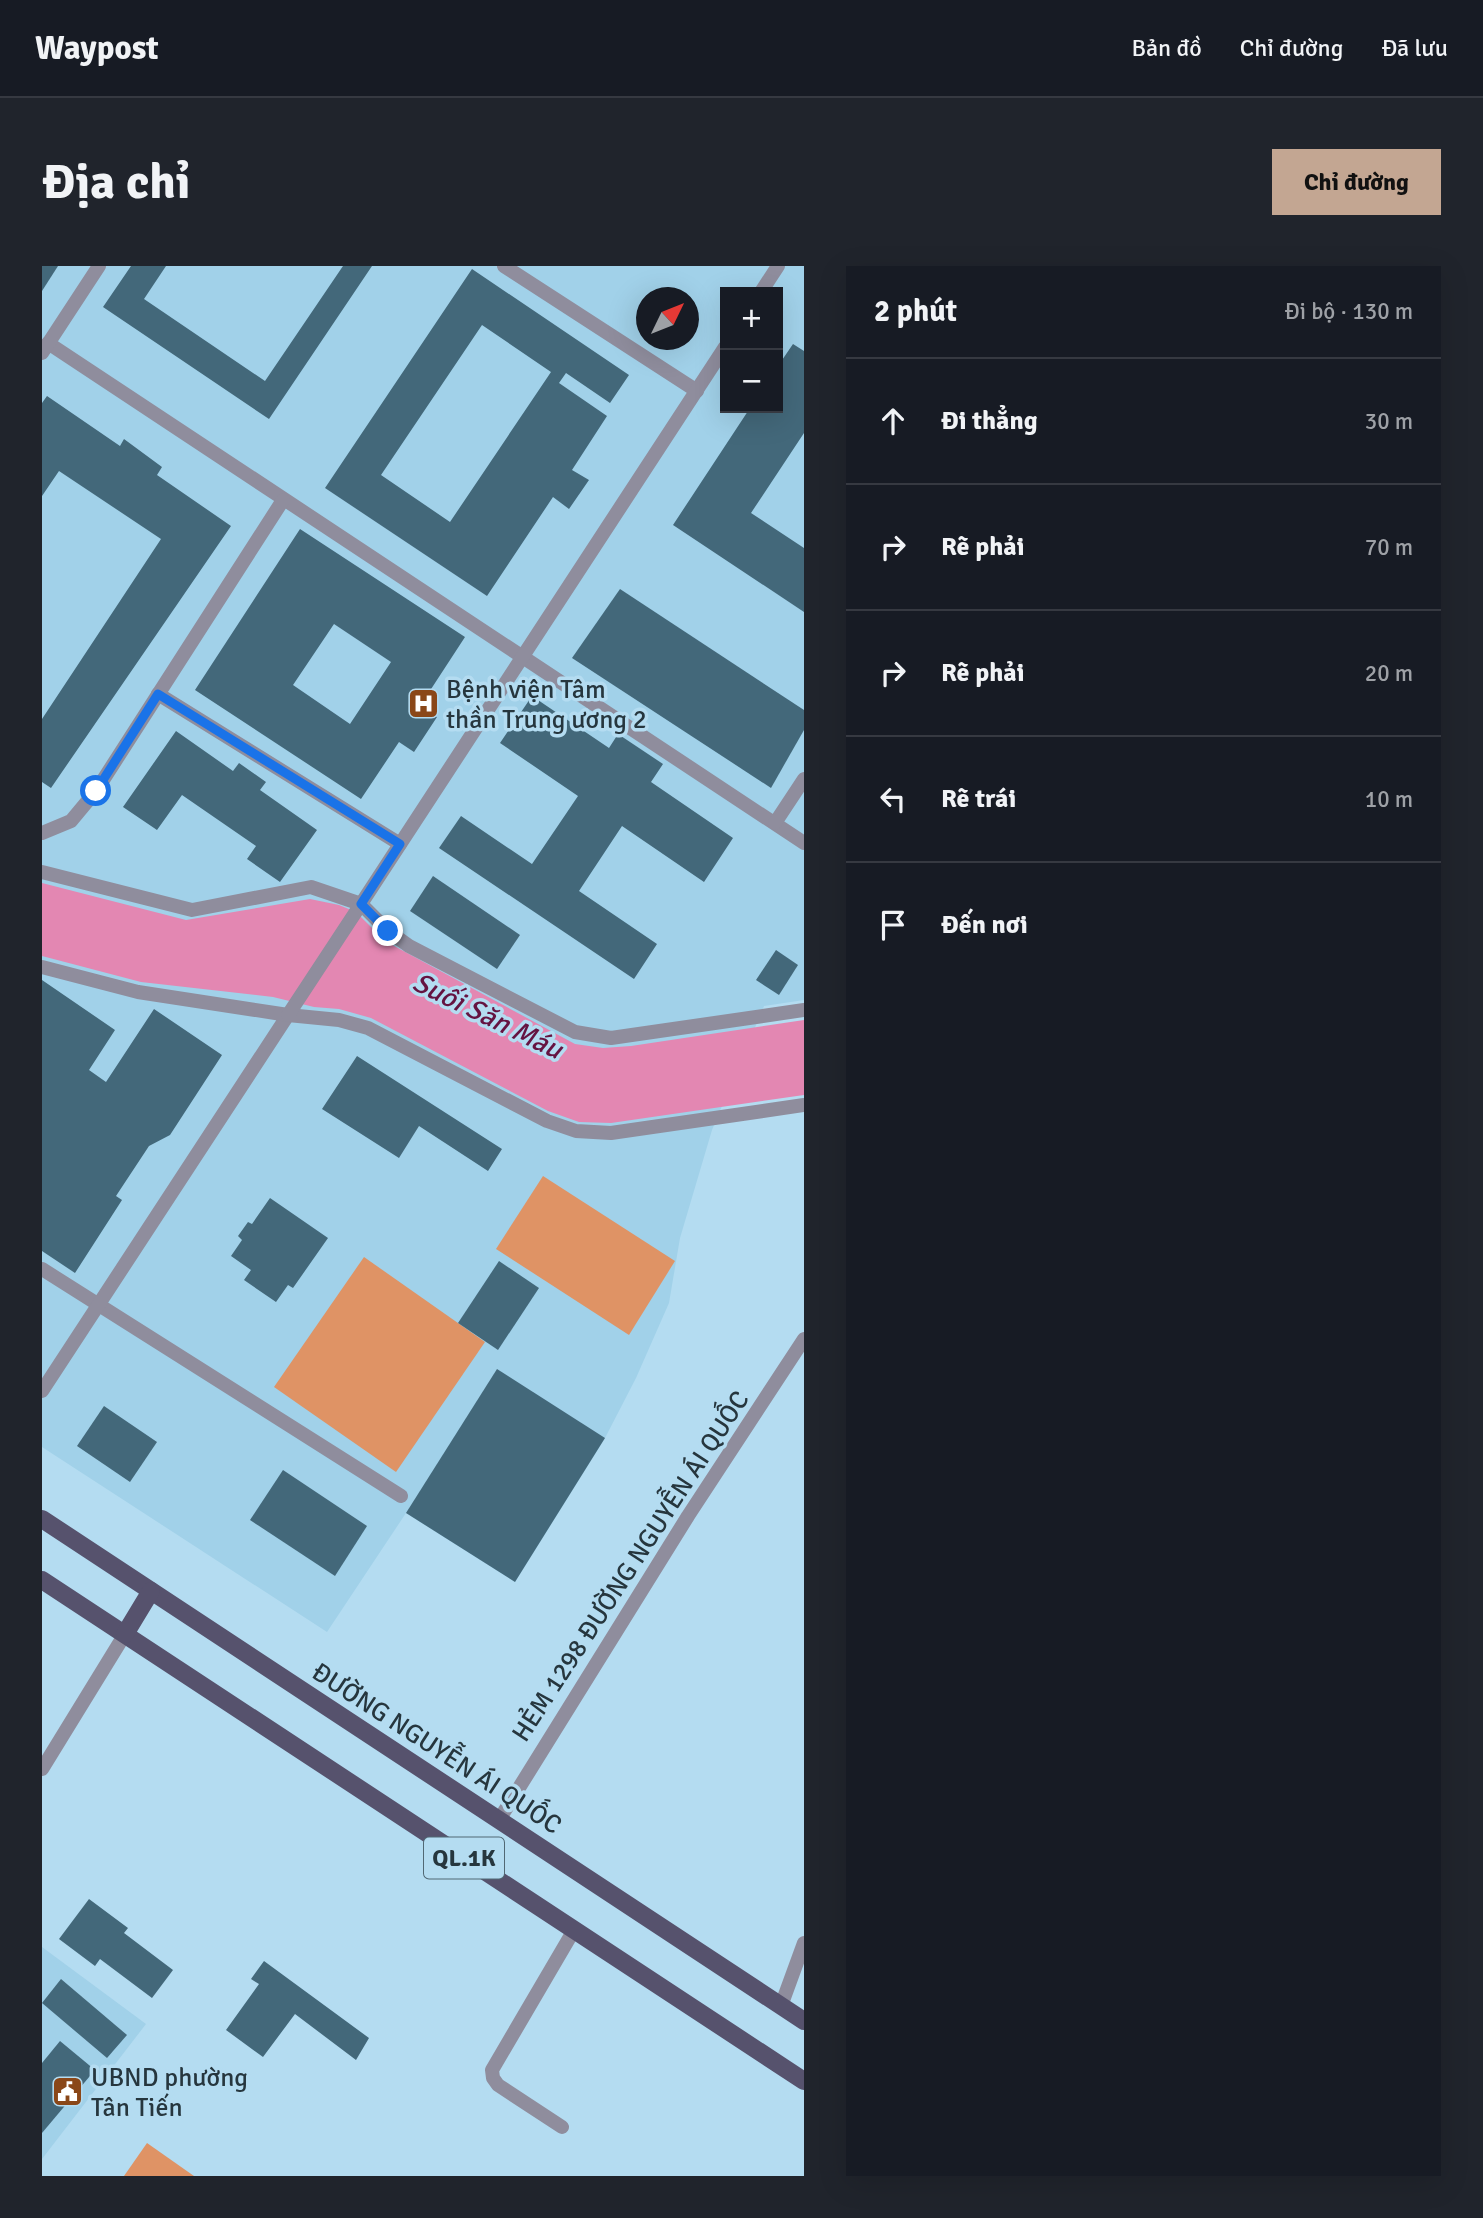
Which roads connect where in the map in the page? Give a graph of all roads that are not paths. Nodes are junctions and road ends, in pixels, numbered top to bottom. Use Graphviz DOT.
graph roads {
  1 [pos="99,266"];
  2 [pos="504,266"];
  3 [pos="778,266"];
  4 [pos="764,287"];
  5 [pos="45,348"];
  6 [pos="723,350"];
  7 [pos="696,391"];
  8 [pos="283,500"];
  9 [pos="523,656"];
  10 [pos="158,694"];
  11 [pos="804,779"];
  12 [pos="775,823"];
  13 [pos="42,833"];
  14 [pos="804,843"];
  15 [pos="400,844"];
  16 [pos="42,872"];
  17 [pos="361,904"];
  18 [pos="42,967"];
  19 [pos="804,1010"];
  20 [pos="288,1015"];
  21 [pos="804,1105"];
  22 [pos="42,1269"];
  23 [pos="98,1305"];
  24 [pos="804,1339"];
  25 [pos="42,1391"];
  26 [pos="401,1496"];
  27 [pos="42,1519"];
  28 [pos="42,1580"];
  29 [pos="151,1591"];
  30 [pos="125,1634"];
  31 [pos="42,1769"];
  32 [pos="499,1819"];
  33 [pos="574,1930"];
  34 [pos="804,1943"];
  35 [pos="781,2006"];
  36 [pos="804,2021"];
  37 [pos="804,2081"];
  38 [pos="562,2127"];
  1 -- 5 [label="street"];
  2 -- 7 [label="street"];
  3 -- 4 [label="street"];
  5 -- 8 [label="street"];
  6 -- 7 [label="street"];
  7 -- 9 [label="street"];
  8 -- 9 [label="street"];
  8 -- 10 [label="street"];
  9 -- 12 [label="street"];
  9 -- 15 [label="street"];
  10 -- 13 [label="street"];
  10 -- 15 [label="street"];
  11 -- 12 [label="street"];
  12 -- 14 [label="street"];
  15 -- 17 [label="street"];
  16 -- 17 [label="street"];
  17 -- 19 [label="street"];
  17 -- 20 [label="street"];
  18 -- 20 [label="street"];
  20 -- 21 [label="street"];
  20 -- 23 [label="street"];
  22 -- 23 [label="street"];
  23 -- 25 [label="street"];
  23 -- 26 [label="street"];
  24 -- 32 [label="street, HẺM 1298 ĐƯỜNG NGUYỄN ÁI QUỐC"];
  27 -- 29 [label="main road, ĐƯỜNG NGUYỄN ÁI QUỐC / QL.1K"];
  28 -- 30 [label="main road, QL.1K"];
  29 -- 30 [label="main road"];
  29 -- 32 [label="main road, ĐƯỜNG NGUYỄN ÁI QUỐC / QL.1K"];
  30 -- 31 [label="street"];
  30 -- 33 [label="main road, QL.1K"];
  32 -- 35 [label="main road, ĐƯỜNG NGUYỄN ÁI QUỐC / QL.1K"];
  33 -- 37 [label="main road, QL.1K"];
  33 -- 38 [label="street"];
  34 -- 35 [label="street"];
  35 -- 36 [label="main road, ĐƯỜNG NGUYỄN ÁI QUỐC / QL.1K"];
}
